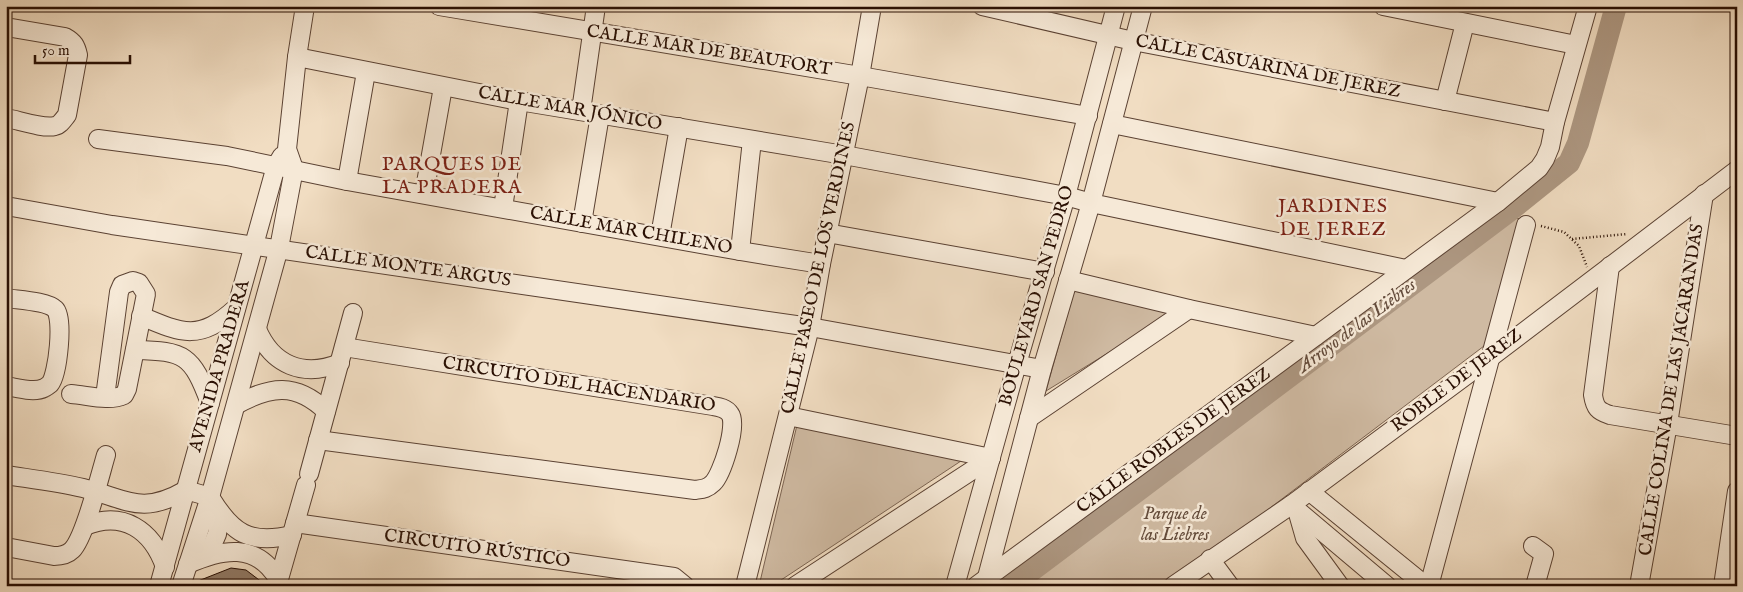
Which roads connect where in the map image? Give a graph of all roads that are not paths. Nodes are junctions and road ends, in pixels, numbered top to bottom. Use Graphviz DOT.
graph roads {
  1 [pos="305,6"];
  2 [pos="439,6"];
  3 [pos="596,6"];
  4 [pos="872,6"];
  5 [pos="982,6"];
  6 [pos="1116,6"];
  7 [pos="1143,6"];
  8 [pos="1383,6"];
  9 [pos="1588,6"];
  10 [pos="1464,23"];
  11 [pos="6,27"];
  12 [pos="592,32"];
  13 [pos="1108,35"];
  14 [pos="1133,41"];
  15 [pos="1576,45"];
  16 [pos="297,57"];
  17 [pos="366,72"];
  18 [pos="860,76"];
  19 [pos="443,87"];
  20 [pos="519,101"];
  21 [pos="1445,101"];
  22 [pos="580,111"];
  23 [pos="600,115"];
  24 [pos="1088,116"];
  25 [pos="6,118"];
  26 [pos="1555,122"];
  27 [pos="1112,124"];
  28 [pos="679,127"];
  29 [pos="98,139"];
  30 [pos="752,140"];
  31 [pos="287,150"];
  32 [pos="844,155"];
  33 [pos="276,166"];
  34 [pos="294,169"];
  35 [pos="1737,170"];
  36 [pos="348,181"];
  37 [pos="424,194"];
  38 [pos="1704,194"];
  39 [pos="1066,196"];
  40 [pos="1498,202"];
  41 [pos="1091,203"];
  42 [pos="6,206"];
  43 [pos="503,208"];
  44 [pos="582,223"];
  45 [pos="1526,225"];
  46 [pos="828,233"];
  47 [pos="660,236"];
  48 [pos="254,244"];
  49 [pos="279,248"];
  50 [pos="740,251"];
  51 [pos="820,264"];
  52 [pos="1610,266"];
  53 [pos="1406,269"];
  54 [pos="1045,272"];
  55 [pos="1068,280"];
  56 [pos="6,298"];
  57 [pos="236,308"];
  58 [pos="1189,309"];
  59 [pos="353,313"];
  60 [pos="141,316"];
  61 [pos="810,327"];
  62 [pos="257,328"];
  63 [pos="195,332"];
  64 [pos="1316,336"];
  65 [pos="135,350"];
  66 [pos="342,355"];
  67 [pos="1491,357"];
  68 [pos="188,359"];
  69 [pos="280,360"];
  70 [pos="1017,364"];
  71 [pos="1042,369"];
  72 [pos="6,386"];
  73 [pos="273,390"];
  74 [pos="71,394"];
  75 [pos="105,397"];
  76 [pos="210,403"];
  77 [pos="236,405"];
  78 [pos="326,410"];
  79 [pos="788,416"];
  80 [pos="1029,418"];
  81 [pos="1668,424"];
  82 [pos="1737,436"];
  83 [pos="318,440"];
  84 [pos="106,455"];
  85 [pos="991,458"];
  86 [pos="6,475"];
  87 [pos="186,490"];
  88 [pos="95,491"];
  89 [pos="1309,491"];
  90 [pos="1737,491"];
  91 [pos="210,497"];
  92 [pos="148,503"];
  93 [pos="1294,508"];
  94 [pos="220,513"];
  95 [pos="85,526"];
  96 [pos="294,529"];
  97 [pos="142,531"];
  98 [pos="1533,546"];
  99 [pos="6,547"];
  100 [pos="208,555"];
  101 [pos="1210,559"];
  102 [pos="188,564"];
  103 [pos="165,567"];
  104 [pos="278,582"];
  105 [pos="982,583"];
  106 [pos="159,586"];
  107 [pos="181,586"];
  108 [pos="685,586"];
  109 [pos="744,586"];
  110 [pos="795,586"];
  111 [pos="956,586"];
  112 [pos="1173,586"];
  113 [pos="1230,586"];
  114 [pos="1340,586"];
  115 [pos="1387,586"];
  116 [pos="1428,586"];
  117 [pos="1536,586"];
  118 [pos="1639,586"];
  119 [pos="1724,586"];
  1 -- 16 [label="street, AVENIDA PRADERA"];
  2 -- 12 [label="street, CALLE MAR DE BEAUFORT"];
  3 -- 12 [label="street"];
  4 -- 18 [label="street, CALLE PASEO DE LOS VERDINES"];
  5 -- 13 [label="street, CALLE CASUARINA DE JEREZ"];
  6 -- 13 [label="street, BOULEVARD SAN PEDRO"];
  7 -- 14 [label="street, BOULEVARD SAN PEDRO"];
  8 -- 10 [label="street"];
  9 -- 15 [label="street"];
  10 -- 15 [label="street"];
  10 -- 21 [label="street"];
  11 -- 25 [label="street"];
  12 -- 18 [label="street, CALLE MAR DE BEAUFORT"];
  12 -- 22 [label="street"];
  13 -- 14 [label="street, CALLE CASUARINA DE JEREZ"];
  13 -- 24 [label="street, BOULEVARD SAN PEDRO"];
  14 -- 21 [label="street, CALLE CASUARINA DE JEREZ"];
  14 -- 27 [label="street, BOULEVARD SAN PEDRO"];
  15 -- 26 [label="street"];
  16 -- 17 [label="street, CALLE MAR JÓNICO"];
  16 -- 31 [label="street, AVENIDA PRADERA"];
  17 -- 19 [label="street, CALLE MAR JÓNICO"];
  17 -- 36 [label="street"];
  18 -- 24 [label="street, CALLE MAR DE BEAUFORT"];
  18 -- 32 [label="street, CALLE PASEO DE LOS VERDINES"];
  19 -- 20 [label="street, CALLE MAR JÓNICO"];
  19 -- 37 [label="street"];
  20 -- 22 [label="street, CALLE MAR JÓNICO"];
  20 -- 43 [label="street"];
  21 -- 26 [label="street, CALLE CASUARINA DE JEREZ"];
  22 -- 23 [label="street, CALLE MAR JÓNICO"];
  23 -- 28 [label="street, CALLE MAR JÓNICO"];
  23 -- 44 [label="street"];
  24 -- 39 [label="street, BOULEVARD SAN PEDRO"];
  26 -- 40 [label="street, CALLE ROBLES DE JEREZ"];
  27 -- 40 [label="street"];
  27 -- 41 [label="street, BOULEVARD SAN PEDRO"];
  28 -- 30 [label="street, CALLE MAR JÓNICO"];
  28 -- 47 [label="street"];
  29 -- 33 [label="street, CALLE MAR CHILENO"];
  30 -- 32 [label="street, CALLE MAR JÓNICO"];
  30 -- 50 [label="street"];
  31 -- 33 [label="street, AVENIDA PRADERA"];
  31 -- 34 [label="street, AVENIDA PRADERA"];
  32 -- 39 [label="street, CALLE MAR JÓNICO"];
  32 -- 46 [label="street, CALLE PASEO DE LOS VERDINES"];
  33 -- 34 [label="street, CALLE MAR CHILENO"];
  33 -- 48 [label="street, AVENIDA PRADERA"];
  34 -- 36 [label="street, CALLE MAR CHILENO"];
  34 -- 49 [label="street, AVENIDA PRADERA"];
  35 -- 38 [label="street, ROBLE DE JEREZ"];
  36 -- 37 [label="street, CALLE MAR CHILENO"];
  37 -- 43 [label="street, CALLE MAR CHILENO"];
  38 -- 52 [label="street, ROBLE DE JEREZ"];
  38 -- 81 [label="street, CALLE COLINA DE LAS JACARANDAS"];
  39 -- 41 [label="street, CALLE MAR JÓNICO"];
  39 -- 54 [label="street, BOULEVARD SAN PEDRO"];
  40 -- 53 [label="street, CALLE ROBLES DE JEREZ"];
  41 -- 53 [label="street, CALLE MAR JÓNICO"];
  41 -- 55 [label="street, BOULEVARD SAN PEDRO"];
  42 -- 48 [label="street, CALLE MONTE ARGUS"];
  43 -- 44 [label="street, CALLE MAR CHILENO"];
  44 -- 47 [label="street, CALLE MAR CHILENO"];
  45 -- 67 [label="street"];
  46 -- 51 [label="street, CALLE PASEO DE LOS VERDINES"];
  46 -- 54 [label="street"];
  47 -- 50 [label="street, CALLE MAR CHILENO"];
  48 -- 49 [label="street, CALLE MONTE ARGUS"];
  48 -- 57 [label="street, AVENIDA PRADERA"];
  49 -- 61 [label="street, CALLE MONTE ARGUS"];
  49 -- 62 [label="street, AVENIDA PRADERA"];
  50 -- 51 [label="street, CALLE MAR CHILENO"];
  51 -- 61 [label="street, CALLE PASEO DE LOS VERDINES"];
  52 -- 67 [label="street, ROBLE DE JEREZ"];
  52 -- 81 [label="street"];
  53 -- 64 [label="street, CALLE ROBLES DE JEREZ"];
  54 -- 70 [label="street, BOULEVARD SAN PEDRO"];
  55 -- 58 [label="street"];
  55 -- 71 [label="street, BOULEVARD SAN PEDRO"];
  56 -- 72 [label="street"];
  57 -- 63 [label="street"];
  57 -- 76 [label="street, AVENIDA PRADERA"];
  58 -- 64 [label="street"];
  58 -- 80 [label="street"];
  59 -- 66 [label="street"];
  60 -- 63 [label="street"];
  60 -- 65 [label="street"];
  60 -- 75 [label="street"];
  61 -- 70 [label="street, CALLE MONTE ARGUS"];
  61 -- 79 [label="street, CALLE PASEO DE LOS VERDINES"];
  62 -- 69 [label="street, CIRCUITO DEL HACENDARIO"];
  62 -- 77 [label="street, AVENIDA PRADERA"];
  63 -- 68 [label="street"];
  64 -- 105 [label="street, CALLE ROBLES DE JEREZ"];
  65 -- 68 [label="street"];
  65 -- 75 [label="street"];
  66 -- 69 [label="street, CIRCUITO DEL HACENDARIO"];
  66 -- 78 [label="street"];
  66 -- 83 [label="street, CIRCUITO DEL HACENDARIO"];
  67 -- 89 [label="street, ROBLE DE JEREZ"];
  67 -- 116 [label="street"];
  68 -- 76 [label="street"];
  69 -- 73 [label="street"];
  70 -- 71 [label="street, CALLE MONTE ARGUS"];
  70 -- 85 [label="street, BOULEVARD SAN PEDRO"];
  71 -- 80 [label="street, BOULEVARD SAN PEDRO"];
  73 -- 77 [label="street"];
  73 -- 78 [label="street"];
  74 -- 75 [label="street"];
  76 -- 87 [label="street, AVENIDA PRADERA"];
  77 -- 91 [label="street, AVENIDA PRADERA"];
  78 -- 83 [label="street"];
  79 -- 85 [label="street"];
  79 -- 109 [label="street, CALLE PASEO DE LOS VERDINES"];
  80 -- 105 [label="street, BOULEVARD SAN PEDRO"];
  81 -- 82 [label="street"];
  81 -- 118 [label="street, CALLE COLINA DE LAS JACARANDAS"];
  83 -- 96 [label="street"];
  84 -- 88 [label="street"];
  85 -- 110 [label="street"];
  85 -- 111 [label="street, BOULEVARD SAN PEDRO"];
  86 -- 88 [label="street"];
  87 -- 91 [label="street"];
  87 -- 92 [label="street"];
  87 -- 103 [label="street, AVENIDA PRADERA"];
  88 -- 92 [label="street"];
  88 -- 95 [label="street"];
  89 -- 93 [label="street, ROBLE DE JEREZ"];
  89 -- 116 [label="street"];
  90 -- 119 [label="street"];
  91 -- 94 [label="street, CIRCUITO RÚSTICO"];
  91 -- 102 [label="street, AVENIDA PRADERA"];
  92 -- 97 [label="street"];
  93 -- 101 [label="street, ROBLE DE JEREZ"];
  93 -- 114 [label="street"];
  93 -- 115 [label="street"];
  94 -- 96 [label="street, CIRCUITO RÚSTICO"];
  94 -- 100 [label="street"];
  95 -- 97 [label="street"];
  95 -- 99 [label="street"];
  96 -- 104 [label="street"];
  96 -- 108 [label="street, CIRCUITO RÚSTICO"];
  97 -- 103 [label="street"];
  98 -- 117 [label="street"];
  100 -- 102 [label="street"];
  100 -- 104 [label="street"];
  101 -- 112 [label="street, ROBLE DE JEREZ"];
  101 -- 113 [label="street"];
  102 -- 107 [label="street, AVENIDA PRADERA"];
  103 -- 106 [label="street, AVENIDA PRADERA"];
}
